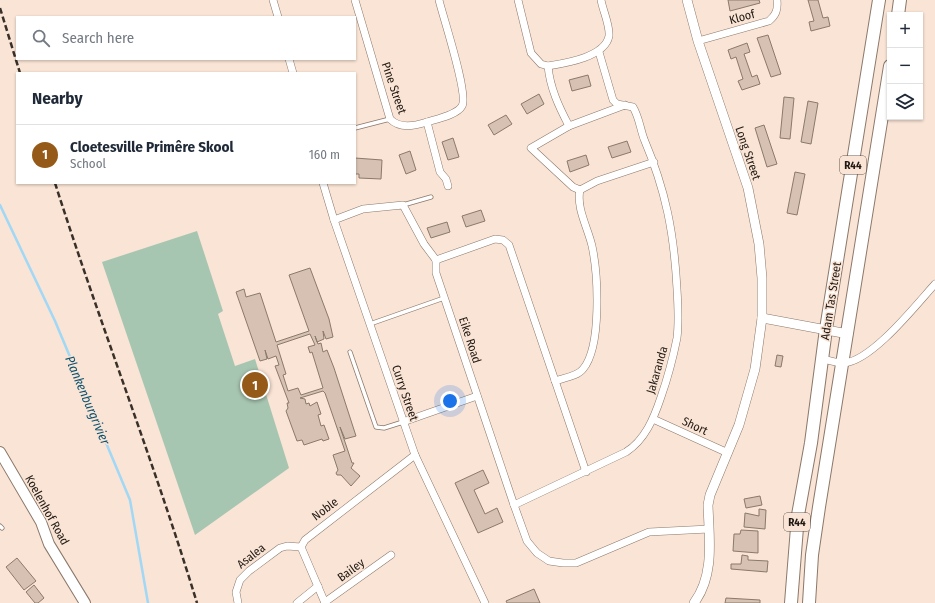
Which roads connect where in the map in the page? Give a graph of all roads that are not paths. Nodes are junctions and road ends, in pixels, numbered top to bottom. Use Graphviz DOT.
graph roads {
  1 [pos="273,0"];
  2 [pos="355,0"];
  3 [pos="439,0"];
  4 [pos="518,0"];
  5 [pos="600,0"];
  6 [pos="687,0"];
  7 [pos="777,0"];
  8 [pos="879,0"];
  9 [pos="900,0"];
  10 [pos="898,12"];
  11 [pos="278,16"];
  12 [pos="356,16"];
  13 [pos="698,40"];
  14 [pos="599,52"];
  15 [pos="289,60"];
  16 [pos="548,66"];
  17 [pos="293,72"];
  18 [pos="887,84"];
  19 [pos="625,106"];
  20 [pos="390,119"];
  21 [pos="426,122"];
  22 [pos="569,126"];
  23 [pos="356,128"];
  24 [pos="654,162"];
  25 [pos="323,184"];
  26 [pos="448,186"];
  27 [pos="580,190"];
  28 [pos="431,197"];
  29 [pos="403,205"];
  30 [pos="334,220"];
  31 [pos="436,260"];
  32 [pos="935,284"];
  33 [pos="445,297"];
  34 [pos="762,318"];
  35 [pos="370,324"];
  36 [pos="826,329"];
  37 [pos="848,334"];
  38 [pos="350,352"];
  39 [pos="822,359"];
  40 [pos="844,363"];
  41 [pos="555,381"];
  42 [pos="477,396"];
  43 [pos="653,419"];
  44 [pos="404,422"];
  45 [pos="0,452"];
  46 [pos="728,453"];
  47 [pos="415,455"];
  48 [pos="586,472"];
  49 [pos="514,505"];
  50 [pos="709,529"];
  51 [pos="301,547"];
  52 [pos="391,555"];
  53 [pos="71,581"];
  54 [pos="318,586"];
  55 [pos="78,603"];
  56 [pos="85,603"];
  57 [pos="238,603"];
  58 [pos="297,603"];
  59 [pos="325,603"];
  60 [pos="485,603"];
  61 [pos="694,603"];
  62 [pos="791,603"];
  63 [pos="809,603"];
  1 -- 11 [label="street"];
  2 -- 12 [label="street, Pine Street"];
  3 -- 21 [label="street, Pine Street"];
  4 -- 16 [label="street"];
  5 -- 14 [label="street"];
  6 -- 13 [label="street, Long Street"];
  7 -- 13 [label="street, Kloof"];
  8 -- 36 [label="main road, Adam Tas Street / R44"];
  9 -- 10 [label="main road"];
  12 -- 20 [label="street, Pine Street"];
  13 -- 34 [label="street, Long Street"];
  14 -- 16 [label="street"];
  14 -- 19 [label="street"];
  15 -- 17 [label="street"];
  16 -- 22 [label="street"];
  18 -- 37 [label="main road, Adam Tas Street / R44"];
  19 -- 22 [label="street"];
  19 -- 24 [label="street, Jakaranda"];
  20 -- 21 [label="street, Pine Street"];
  20 -- 23 [label="lane"];
  21 -- 26 [label="street"];
  22 -- 27 [label="street"];
  24 -- 27 [label="street"];
  24 -- 43 [label="street, Jakaranda"];
  25 -- 30 [label="street, Curry Street"];
  27 -- 41 [label="street"];
  28 -- 29 [label="lane"];
  29 -- 30 [label="street"];
  29 -- 31 [label="street"];
  30 -- 35 [label="street, Curry Street"];
  31 -- 33 [label="street, Eike Road"];
  31 -- 41 [label="street"];
  32 -- 40 [label="street"];
  33 -- 35 [label="lane"];
  33 -- 42 [label="street, Eike Road"];
  34 -- 36 [label="street"];
  34 -- 46 [label="street, Long Street"];
  35 -- 44 [label="street, Curry Street"];
  36 -- 37 [label="street"];
  36 -- 39 [label="main road, Adam Tas Street / R44"];
  37 -- 40 [label="main road, Adam Tas Street / R44"];
  38 -- 44 [label="lane"];
  39 -- 40 [label="street"];
  39 -- 62 [label="main road, Adam Tas Street / R44"];
  40 -- 63 [label="main road, Adam Tas Street / R44"];
  41 -- 48 [label="street"];
  42 -- 44 [label="street"];
  42 -- 49 [label="street, Eike Road"];
  43 -- 46 [label="street, Short"];
  43 -- 48 [label="street, Jakaranda"];
  44 -- 47 [label="street, Curry Street"];
  45 -- 53 [label="main road, Koelenhof Road"];
  46 -- 50 [label="street, Long Street"];
  47 -- 51 [label="street, Noble"];
  47 -- 60 [label="street, Curry Street"];
  48 -- 49 [label="street, Jakaranda"];
  49 -- 50 [label="street, Eike Road"];
  50 -- 61 [label="street, Long Street"];
  51 -- 54 [label="street"];
  51 -- 57 [label="street, Asalea"];
  52 -- 59 [label="street, Bailey"];
  53 -- 55 [label="main road, Koelenhof Road"];
  53 -- 56 [label="main road, Koelenhof Road"];
  54 -- 58 [label="street"];
  54 -- 59 [label="street"];
}
